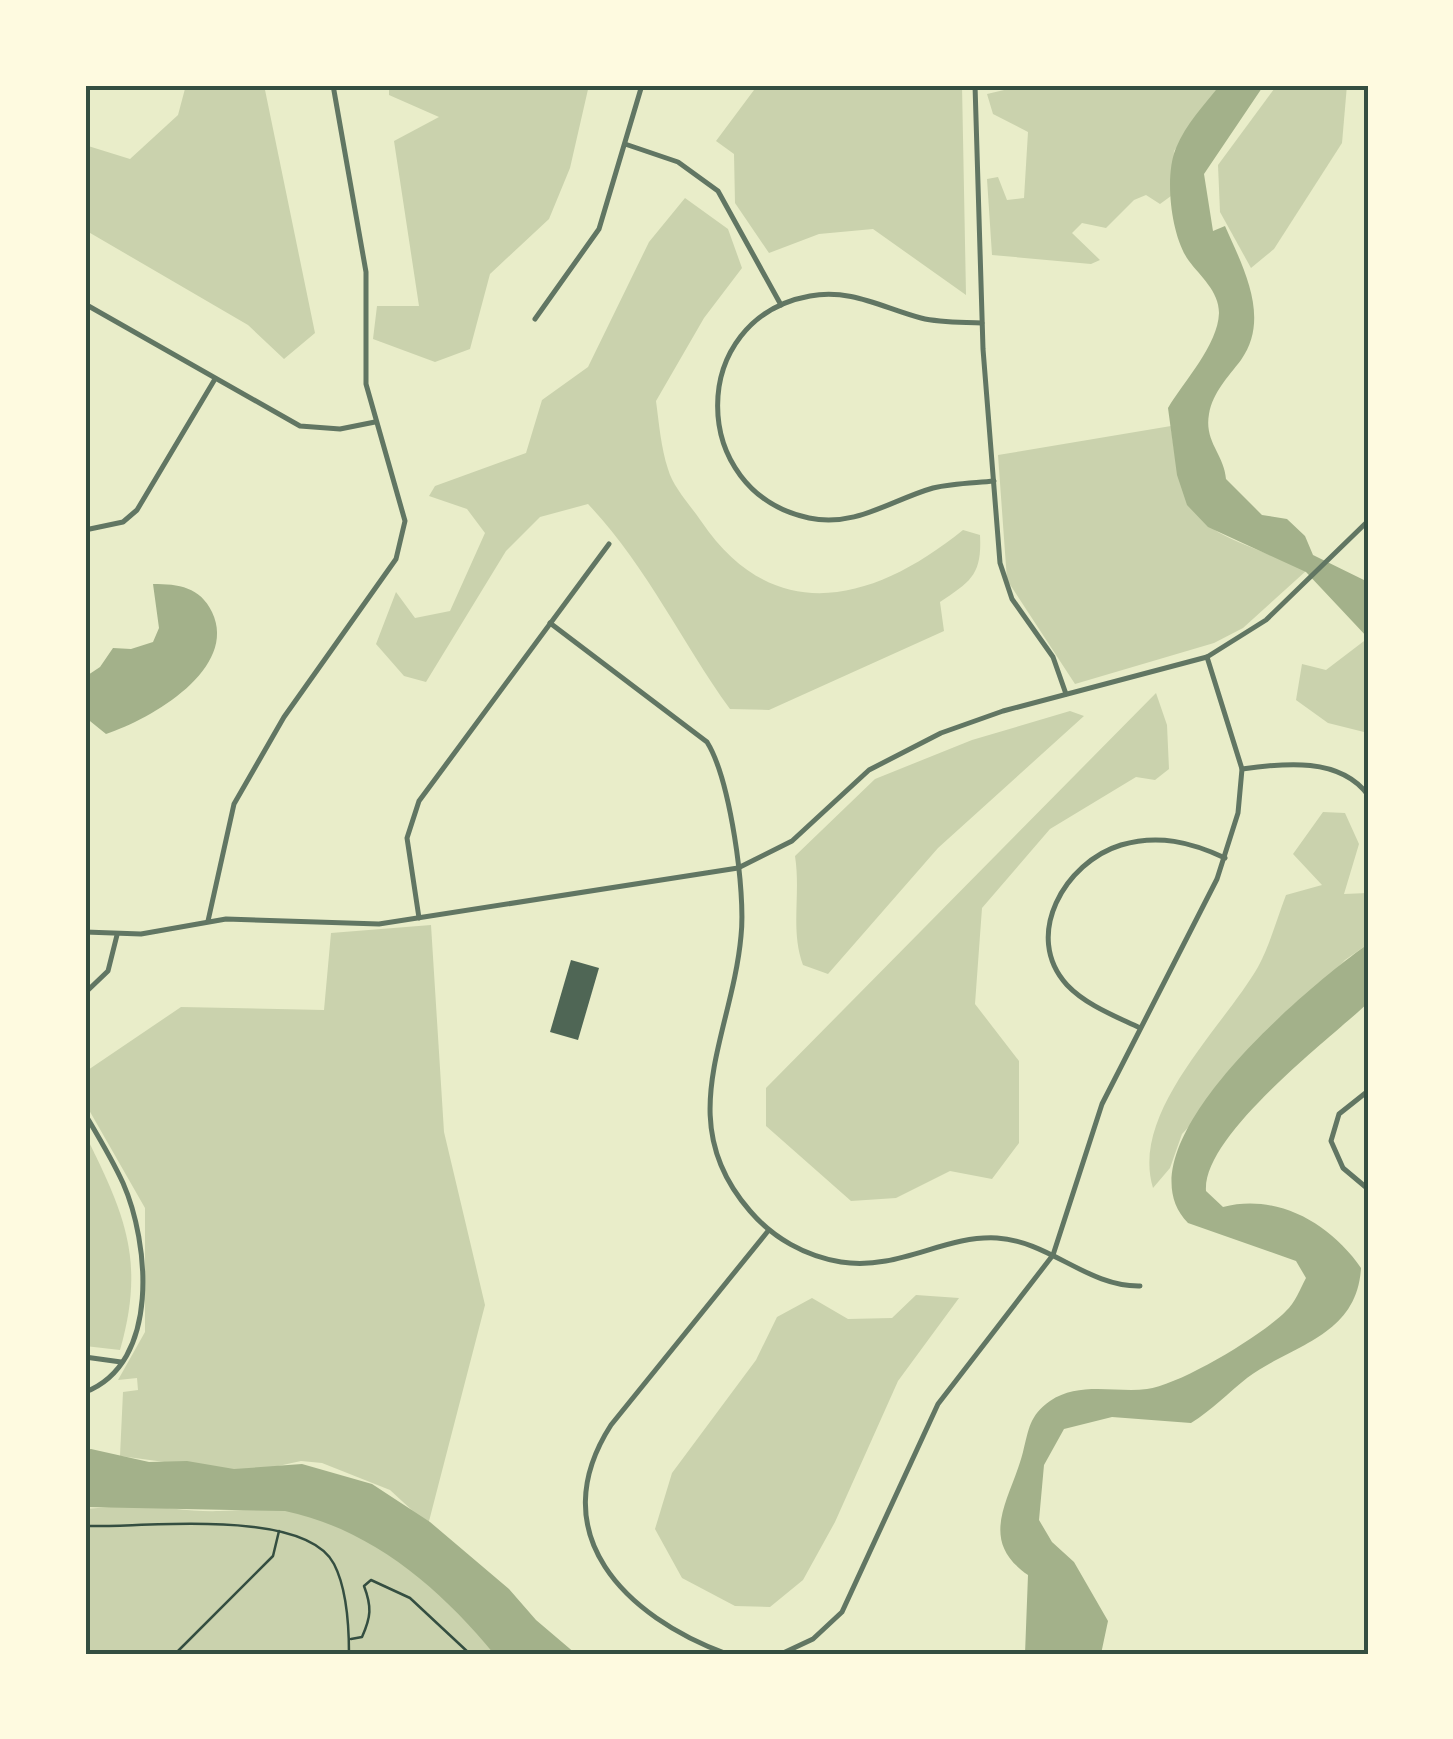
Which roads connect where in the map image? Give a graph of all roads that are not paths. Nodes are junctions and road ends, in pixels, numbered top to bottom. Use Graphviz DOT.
graph roads {
  1 [pos="333,85"];
  2 [pos="642,85"];
  3 [pos="976,85"];
  4 [pos="625,144"];
  5 [pos="85,304"];
  6 [pos="781,305"];
  7 [pos="536,320"];
  8 [pos="982,323"];
  9 [pos="215,379"];
  10 [pos="375,422"];
  11 [pos="994,481"];
  12 [pos="1368,522"];
  13 [pos="85,530"];
  14 [pos="609,544"];
  15 [pos="550,623"];
  16 [pos="1208,657"];
  17 [pos="1066,695"];
  18 [pos="1242,769"];
  19 [pos="1368,795"];
  20 [pos="1225,858"];
  21 [pos="738,868"];
  22 [pos="419,918"];
  23 [pos="208,920"];
  24 [pos="85,932"];
  25 [pos="117,935"];
  26 [pos="85,994"];
  27 [pos="1140,1028"];
  28 [pos="1368,1091"];
  29 [pos="85,1114"];
  30 [pos="1368,1189"];
  31 [pos="768,1230"];
  32 [pos="1053,1255"];
  33 [pos="1140,1286"];
  34 [pos="85,1356"];
  35 [pos="121,1362"];
  36 [pos="85,1392"];
  37 [pos="727,1654"];
  38 [pos="780,1654"];
  1 -- 10 [label="street"];
  2 -- 4 [label="street"];
  3 -- 8 [label="street"];
  4 -- 6 [label="street"];
  4 -- 7 [label="street"];
  5 -- 9 [label="street"];
  6 -- 8 [label="street"];
  6 -- 11 [label="street"];
  8 -- 11 [label="street"];
  9 -- 10 [label="street"];
  9 -- 13 [label="street"];
  10 -- 23 [label="street"];
  11 -- 17 [label="street"];
  12 -- 16 [label="street"];
  14 -- 15 [label="street"];
  15 -- 21 [label="street"];
  15 -- 22 [label="street"];
  16 -- 17 [label="street"];
  16 -- 18 [label="street"];
  17 -- 21 [label="street"];
  18 -- 19 [label="street"];
  18 -- 20 [label="street"];
  20 -- 27 [label="street"];
  20 -- 27 [label="street"];
  21 -- 22 [label="street"];
  21 -- 31 [label="street"];
  22 -- 23 [label="street"];
  23 -- 25 [label="street"];
  24 -- 25 [label="street"];
  25 -- 26 [label="street"];
  27 -- 32 [label="street"];
  28 -- 30 [label="street"];
  29 -- 35 [label="street"];
  31 -- 32 [label="street"];
  31 -- 37 [label="street"];
  32 -- 33 [label="street"];
  32 -- 38 [label="street"];
  34 -- 35 [label="street"];
  35 -- 36 [label="street"];
}
